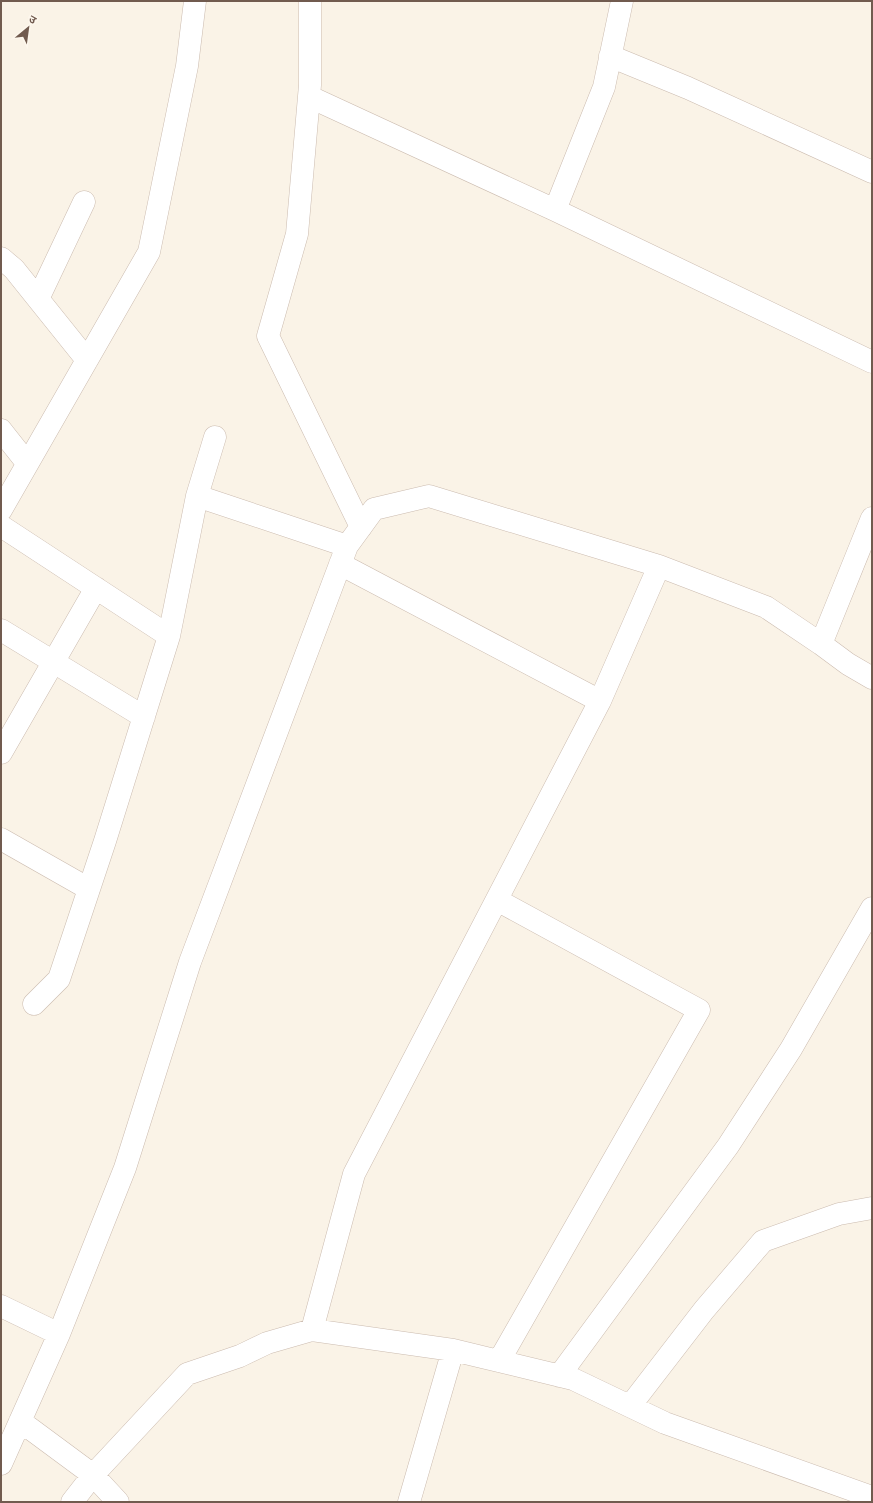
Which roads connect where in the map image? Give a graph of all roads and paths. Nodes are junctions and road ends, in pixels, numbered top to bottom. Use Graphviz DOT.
graph roads {
  1 [pos="195,1"];
  2 [pos="310,1"];
  3 [pos="622,1"];
  4 [pos="610,56"];
  5 [pos="310,97"];
  6 [pos="872,172"];
  7 [pos="84,202"];
  8 [pos="555,210"];
  9 [pos="1,258"];
  10 [pos="38,299"];
  11 [pos="86,360"];
  12 [pos="872,362"];
  13 [pos="1,430"];
  14 [pos="215,437"];
  15 [pos="27,463"];
  16 [pos="197,496"];
  17 [pos="1,510"];
  18 [pos="872,518"];
  19 [pos="1,526"];
  20 [pos="361,527"];
  21 [pos="344,555"];
  22 [pos="659,566"];
  23 [pos="96,588"];
  24 [pos="1,630"];
  25 [pos="169,636"];
  26 [pos="821,644"];
  27 [pos="53,662"];
  28 [pos="872,678"];
  29 [pos="600,701"];
  30 [pos="144,717"];
  31 [pos="1,753"];
  32 [pos="1,839"];
  33 [pos="89,889"];
  34 [pos="497,900"];
  35 [pos="872,908"];
  36 [pos="34,1004"];
  37 [pos="872,1208"];
  38 [pos="1,1306"];
  39 [pos="312,1330"];
  40 [pos="59,1334"];
  41 [pos="453,1350"];
  42 [pos="499,1361"];
  43 [pos="559,1376"];
  44 [pos="630,1406"];
  45 [pos="20,1421"];
  46 [pos="1,1464"];
  47 [pos="93,1475"];
  48 [pos="872,1497"];
  49 [pos="72,1502"];
  50 [pos="118,1502"];
  51 [pos="409,1502"];
  1 -- 11 [label="street"];
  2 -- 5 [label="street"];
  3 -- 4 [label="street"];
  4 -- 6 [label="street"];
  4 -- 8 [label="street"];
  5 -- 8 [label="street"];
  5 -- 20 [label="street"];
  7 -- 10 [label="street"];
  8 -- 12 [label="street"];
  9 -- 10 [label="street"];
  10 -- 11 [label="street"];
  11 -- 15 [label="street"];
  13 -- 15 [label="street"];
  14 -- 16 [label="street"];
  15 -- 17 [label="street"];
  16 -- 21 [label="street"];
  16 -- 25 [label="street"];
  18 -- 26 [label="street"];
  19 -- 23 [label="street"];
  20 -- 21 [label="street"];
  20 -- 22 [label="street"];
  21 -- 29 [label="street"];
  21 -- 40 [label="street"];
  22 -- 26 [label="street"];
  22 -- 29 [label="street"];
  23 -- 25 [label="street"];
  23 -- 27 [label="street"];
  24 -- 27 [label="street"];
  25 -- 30 [label="street"];
  26 -- 28 [label="street"];
  27 -- 30 [label="street"];
  27 -- 31 [label="street"];
  29 -- 34 [label="street"];
  30 -- 33 [label="street"];
  32 -- 33 [label="street"];
  33 -- 36 [label="street"];
  34 -- 39 [label="street"];
  34 -- 42 [label="street"];
  35 -- 43 [label="street"];
  37 -- 44 [label="street"];
  38 -- 40 [label="street"];
  39 -- 41 [label="street"];
  39 -- 47 [label="street"];
  40 -- 45 [label="street"];
  41 -- 42 [label="street"];
  41 -- 51 [label="street"];
  42 -- 43 [label="street"];
  43 -- 44 [label="street"];
  44 -- 48 [label="street"];
  45 -- 46 [label="street"];
  45 -- 47 [label="street"];
  47 -- 49 [label="street"];
  47 -- 50 [label="street"];
}
